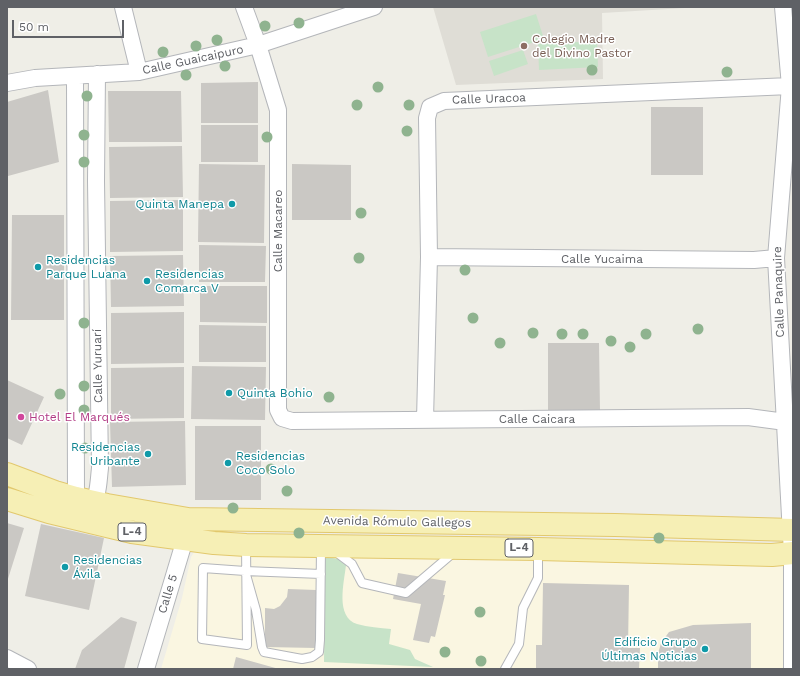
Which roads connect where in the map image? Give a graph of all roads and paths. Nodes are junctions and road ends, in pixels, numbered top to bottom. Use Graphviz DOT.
graph roads {
  1 [pos="123,7"];
  2 [pos="244,7"];
  3 [pos="374,7"];
  4 [pos="783,7"];
  5 [pos="258,45"];
  6 [pos="139,72"];
  7 [pos="97,74"];
  8 [pos="75,76"];
  9 [pos="7,83"];
  10 [pos="790,86"];
  11 [pos="429,257"];
  12 [pos="776,258"];
  13 [pos="76,356"];
  14 [pos="98,358"];
  15 [pos="282,418"];
  16 [pos="425,420"];
  17 [pos="789,422"];
  18 [pos="7,474"];
  19 [pos="7,499"];
  20 [pos="85,500"];
  21 [pos="80,520"];
  22 [pos="186,529"];
  23 [pos="792,530"];
  24 [pos="246,545"];
  25 [pos="321,545"];
  26 [pos="458,548"];
  27 [pos="538,549"];
  28 [pos="793,553"];
  29 [pos="246,571"];
  30 [pos="321,574"];
  31 [pos="7,658"];
  32 [pos="28,669"];
  33 [pos="146,669"];
  34 [pos="505,669"];
  35 [pos="792,669"];
  1 -- 6 [label="street"];
  2 -- 5 [label="street, Calle Macareo"];
  3 -- 5 [label="street, Calle Guaicaipuro"];
  4 -- 10 [label="street, Calle Panaquire"];
  5 -- 6 [label="street, Calle Guaicaipuro"];
  5 -- 15 [label="street, Calle Macareo"];
  6 -- 7 [label="street, Calle Guaicaipuro"];
  7 -- 8 [label="street, Calle Guaicaipuro"];
  7 -- 14 [label="street, Calle Yuruarí"];
  8 -- 9 [label="street, Calle Guaicaipuro"];
  8 -- 13 [label="street, Calle Yuruarí"];
  10 -- 11 [label="street, Calle Uracoa"];
  10 -- 12 [label="street, Calle Panaquire"];
  11 -- 12 [label="street, Calle Yucaima"];
  11 -- 16 [label="street, Calle Uracoa"];
  12 -- 17 [label="street, Calle Panaquire"];
  13 -- 14 [label="street"];
  13 -- 20 [label="street, Calle Yuruarí"];
  14 -- 20 [label="street, Calle Yuruarí"];
  15 -- 16 [label="street, Calle Caicara"];
  16 -- 17 [label="street, Calle Caicara"];
  17 -- 23 [label="street, Calle Panaquire"];
  18 -- 20 [label="main road, Avenida Rómulo Gallegos / L-4"];
  19 -- 21 [label="main road, Avenida Rómulo Gallegos / L-4"];
  20 -- 21 [label="street, Calle Yuruarí"];
  20 -- 22 [label="main road, Avenida Rómulo Gallegos / L-4"];
  21 -- 22 [label="main road, Avenida Rómulo Gallegos / L-4"];
  22 -- 23 [label="main road, Avenida Rómulo Gallegos / L-4"];
  22 -- 24 [label="main road, Avenida Rómulo Gallegos / L-4"];
  22 -- 33 [label="street, Calle 5"];
  23 -- 28 [label="street, Calle Panaquire"];
  24 -- 25 [label="main road, Avenida Rómulo Gallegos / L-4"];
  24 -- 29 [label="lane"];
  25 -- 26 [label="main road, Avenida Rómulo Gallegos / L-4"];
  25 -- 26 [label="lane"];
  25 -- 30 [label="lane"];
  26 -- 27 [label="main road, Avenida Rómulo Gallegos / L-4"];
  27 -- 28 [label="main road, Avenida Rómulo Gallegos / L-4"];
  27 -- 34 [label="lane"];
  28 -- 35 [label="street, Calle Panaquire"];
  29 -- 29 [label="lane"];
  29 -- 30 [label="lane"];
  29 -- 30 [label="lane"];
  31 -- 32 [label="street"];
}
